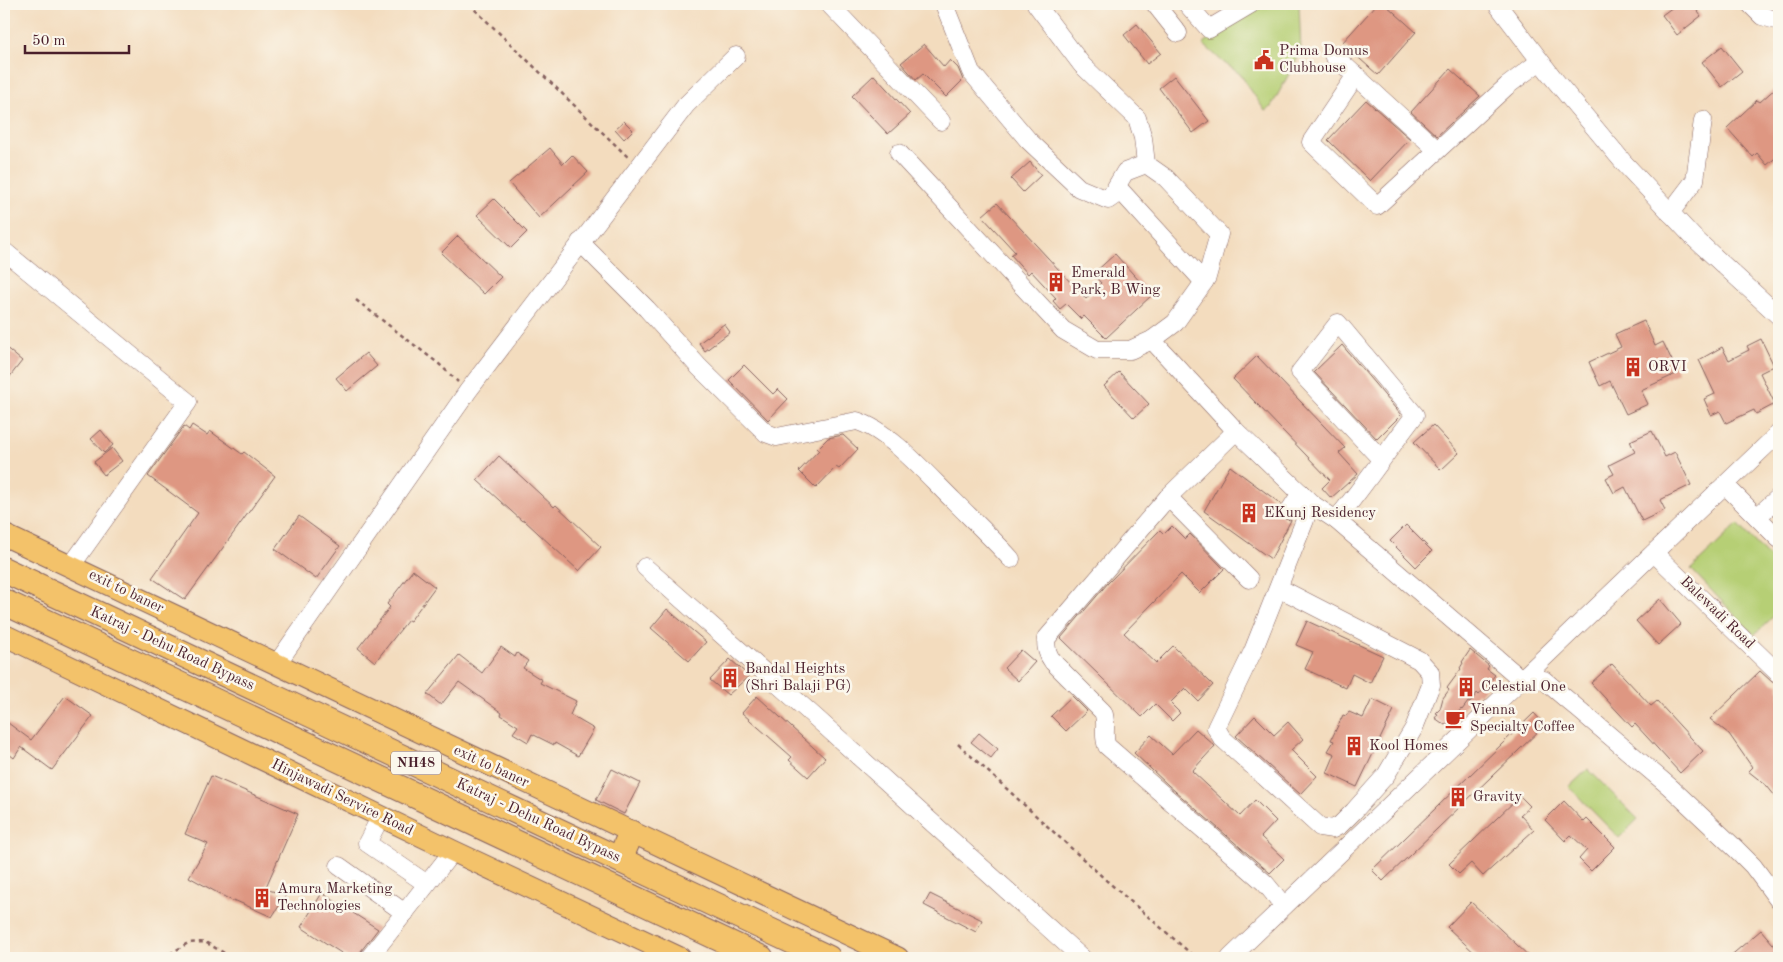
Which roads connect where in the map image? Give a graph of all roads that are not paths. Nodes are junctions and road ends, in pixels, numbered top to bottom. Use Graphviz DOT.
graph roads {
  1 [pos="830,4"];
  2 [pos="944,4"];
  3 [pos="1036,4"];
  4 [pos="1155,4"];
  5 [pos="1187,4"];
  6 [pos="1251,4"];
  7 [pos="1497,4"];
  8 [pos="1750,4"];
  9 [pos="1778,23"];
  10 [pos="1178,34"];
  11 [pos="1333,55"];
  12 [pos="736,56"];
  13 [pos="1540,61"];
  14 [pos="1356,75"];
  15 [pos="1703,120"];
  16 [pos="941,121"];
  17 [pos="1437,150"];
  18 [pos="899,153"];
  19 [pos="1146,164"];
  20 [pos="1108,200"];
  21 [pos="1670,213"];
  22 [pos="580,242"];
  23 [pos="4,251"];
  24 [pos="1204,282"];
  25 [pos="1779,316"];
  26 [pos="1152,340"];
  27 [pos="1236,431"];
  28 [pos="1779,433"];
  29 [pos="1381,459"];
  30 [pos="1725,485"];
  31 [pos="1301,493"];
  32 [pos="1168,497"];
  33 [pos="1779,497"];
  34 [pos="1290,510"];
  35 [pos="1757,517"];
  36 [pos="1305,520"];
  37 [pos="1336,520"];
  38 [pos="4,535"];
  39 [pos="1779,539"];
  40 [pos="1654,553"];
  41 [pos="1011,560"];
  42 [pos="71,566"];
  43 [pos="645,566"];
  44 [pos="4,570"];
  45 [pos="1249,579"];
  46 [pos="1279,588"];
  47 [pos="4,602"];
  48 [pos="4,636"];
  49 [pos="276,665"];
  50 [pos="1779,674"];
  51 [pos="1521,679"];
  52 [pos="380,816"];
  53 [pos="631,833"];
  54 [pos="453,851"];
  55 [pos="620,859"];
  56 [pos="339,866"];
  57 [pos="428,884"];
  58 [pos="1779,901"];
  59 [pos="1284,906"];
  60 [pos="405,913"];
  61 [pos="369,958"];
  62 [pos="680,958"];
  63 [pos="760,958"];
  64 [pos="828,958"];
  65 [pos="898,958"];
  66 [pos="1082,958"];
  67 [pos="1230,958"];
  1 -- 16 [label="street"];
  2 -- 20 [label="street"];
  3 -- 19 [label="street"];
  4 -- 10 [label="street"];
  5 -- 6 [label="street"];
  7 -- 13 [label="street"];
  8 -- 9 [label="street"];
  11 -- 14 [label="street"];
  12 -- 22 [label="street"];
  13 -- 17 [label="street"];
  13 -- 21 [label="street"];
  14 -- 17 [label="street"];
  14 -- 17 [label="street"];
  15 -- 21 [label="street"];
  18 -- 26 [label="street"];
  19 -- 20 [label="street"];
  19 -- 24 [label="street"];
  20 -- 24 [label="street"];
  21 -- 25 [label="street"];
  22 -- 41 [label="street"];
  22 -- 49 [label="street"];
  23 -- 42 [label="street"];
  24 -- 26 [label="street"];
  26 -- 27 [label="street"];
  27 -- 31 [label="street"];
  27 -- 32 [label="street"];
  28 -- 30 [label="street"];
  29 -- 29 [label="street"];
  29 -- 37 [label="street"];
  30 -- 35 [label="street"];
  30 -- 40 [label="street"];
  31 -- 34 [label="street"];
  31 -- 37 [label="street"];
  32 -- 45 [label="street"];
  32 -- 59 [label="street"];
  33 -- 35 [label="street"];
  35 -- 39 [label="street"];
  36 -- 46 [label="street"];
  37 -- 51 [label="street"];
  38 -- 42 [label="main road, exit to baner"];
  40 -- 50 [label="street, Balewadi Road"];
  40 -- 51 [label="street"];
  42 -- 49 [label="main road, exit to baner"];
  43 -- 66 [label="street"];
  44 -- 55 [label="highway, Katraj - Dehu Road Bypass / NH48"];
  46 -- 46 [label="street"];
  47 -- 63 [label="highway, Katraj - Dehu Road Bypass / NH48"];
  48 -- 52 [label="main road, Hinjawadi Service Road"];
  49 -- 53 [label="main road, exit to baner"];
  51 -- 58 [label="street"];
  51 -- 59 [label="street"];
  52 -- 54 [label="main road, Hinjawadi Service Road"];
  52 -- 57 [label="street"];
  53 -- 55 [label="highway"];
  53 -- 65 [label="main road, exit to baner"];
  54 -- 57 [label="street"];
  54 -- 62 [label="main road, Hinjawadi Service Road"];
  55 -- 64 [label="highway, Katraj - Dehu Road Bypass / NH48"];
  56 -- 60 [label="street"];
  57 -- 60 [label="street"];
  59 -- 67 [label="street"];
  60 -- 61 [label="street"];
}
